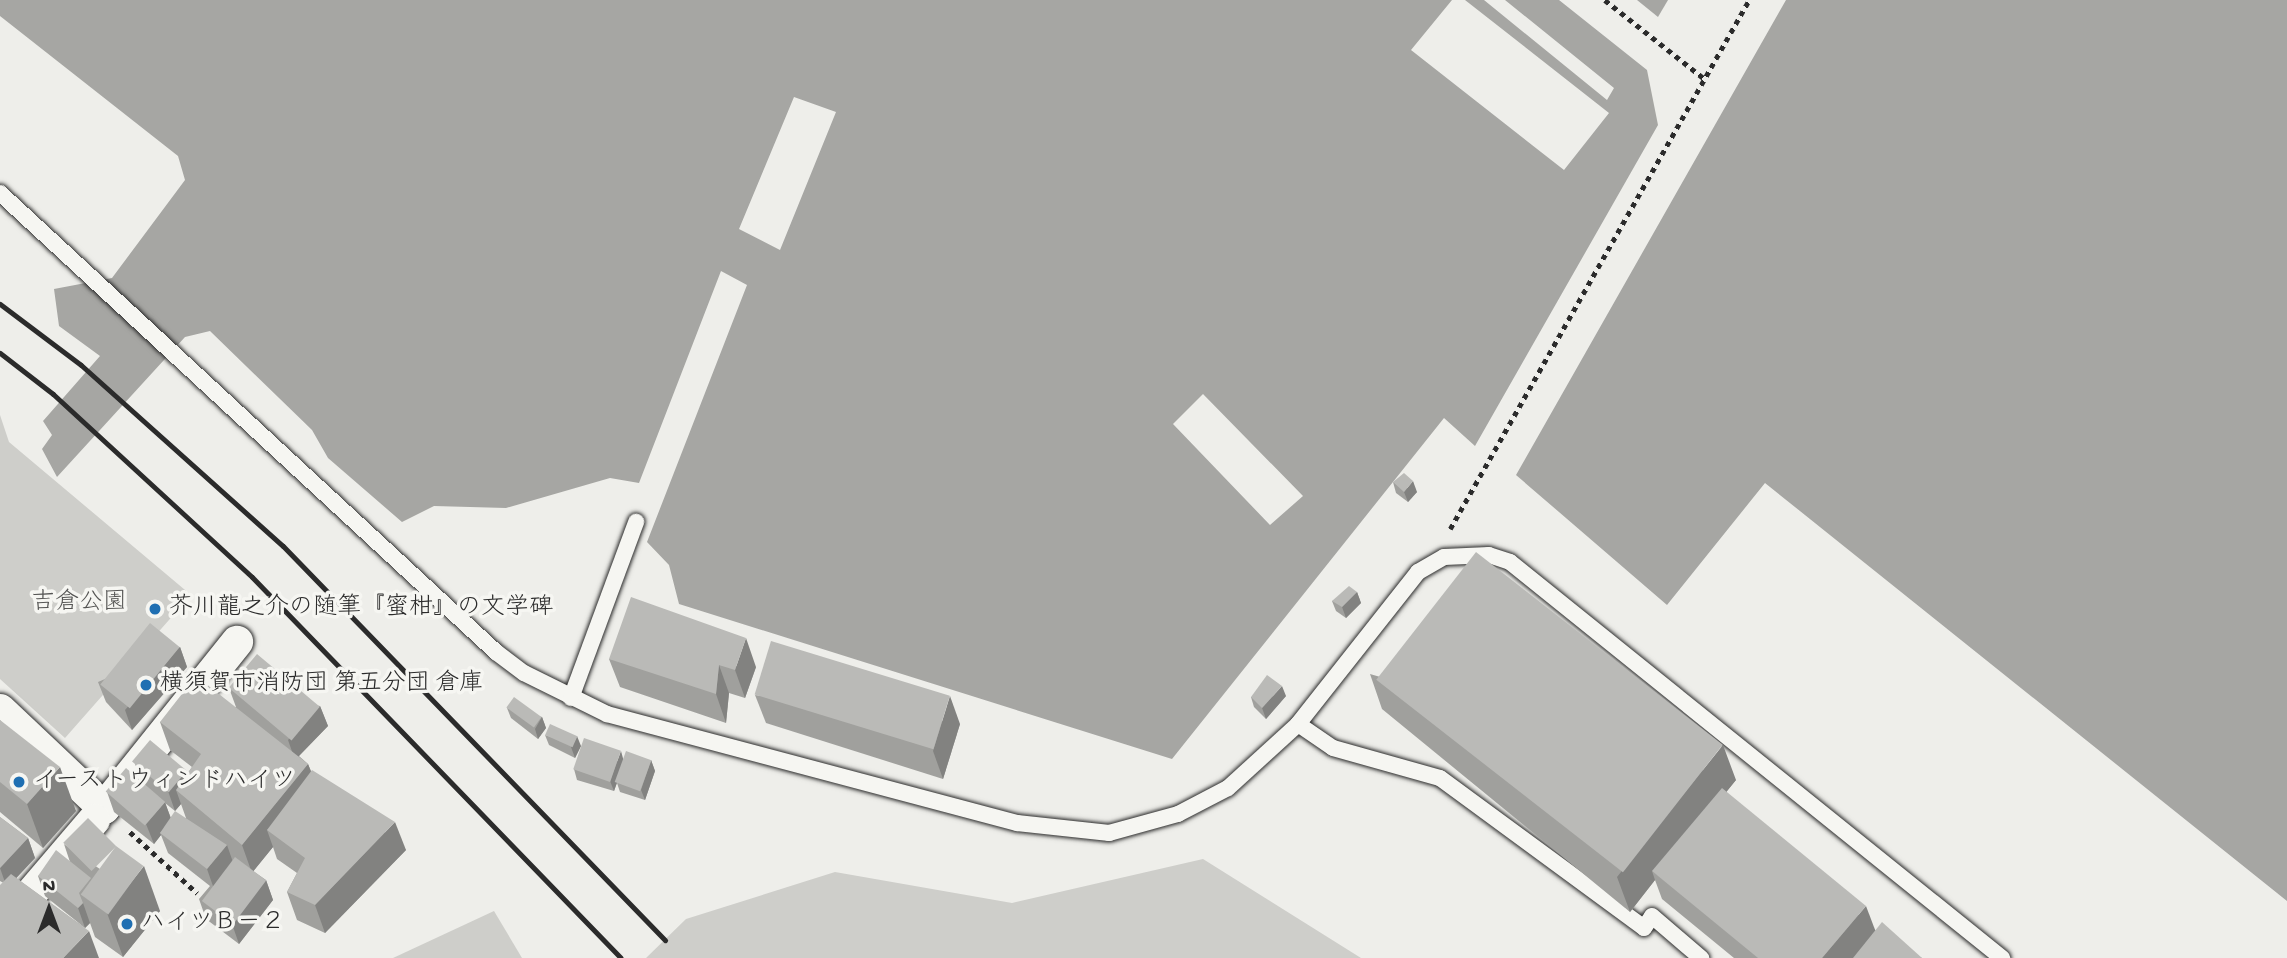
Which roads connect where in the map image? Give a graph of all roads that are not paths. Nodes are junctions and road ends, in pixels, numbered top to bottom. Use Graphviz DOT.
graph roads {
  1 [pos="0,193"];
  2 [pos="636,522"];
  3 [pos="237,642"];
  4 [pos="572,698"];
  5 [pos="0,710"];
  6 [pos="1298,724"];
  7 [pos="104,808"];
  8 [pos="0,930"];
  9 [pos="1701,958"];
  10 [pos="2002,958"];
  1 -- 4 [label="lane"];
  2 -- 4 [label="lane"];
  3 -- 7 [label="street"];
  4 -- 6 [label="lane"];
  5 -- 7 [label="street"];
  6 -- 9 [label="lane"];
  6 -- 10 [label="lane"];
  7 -- 8 [label="street"];
}
